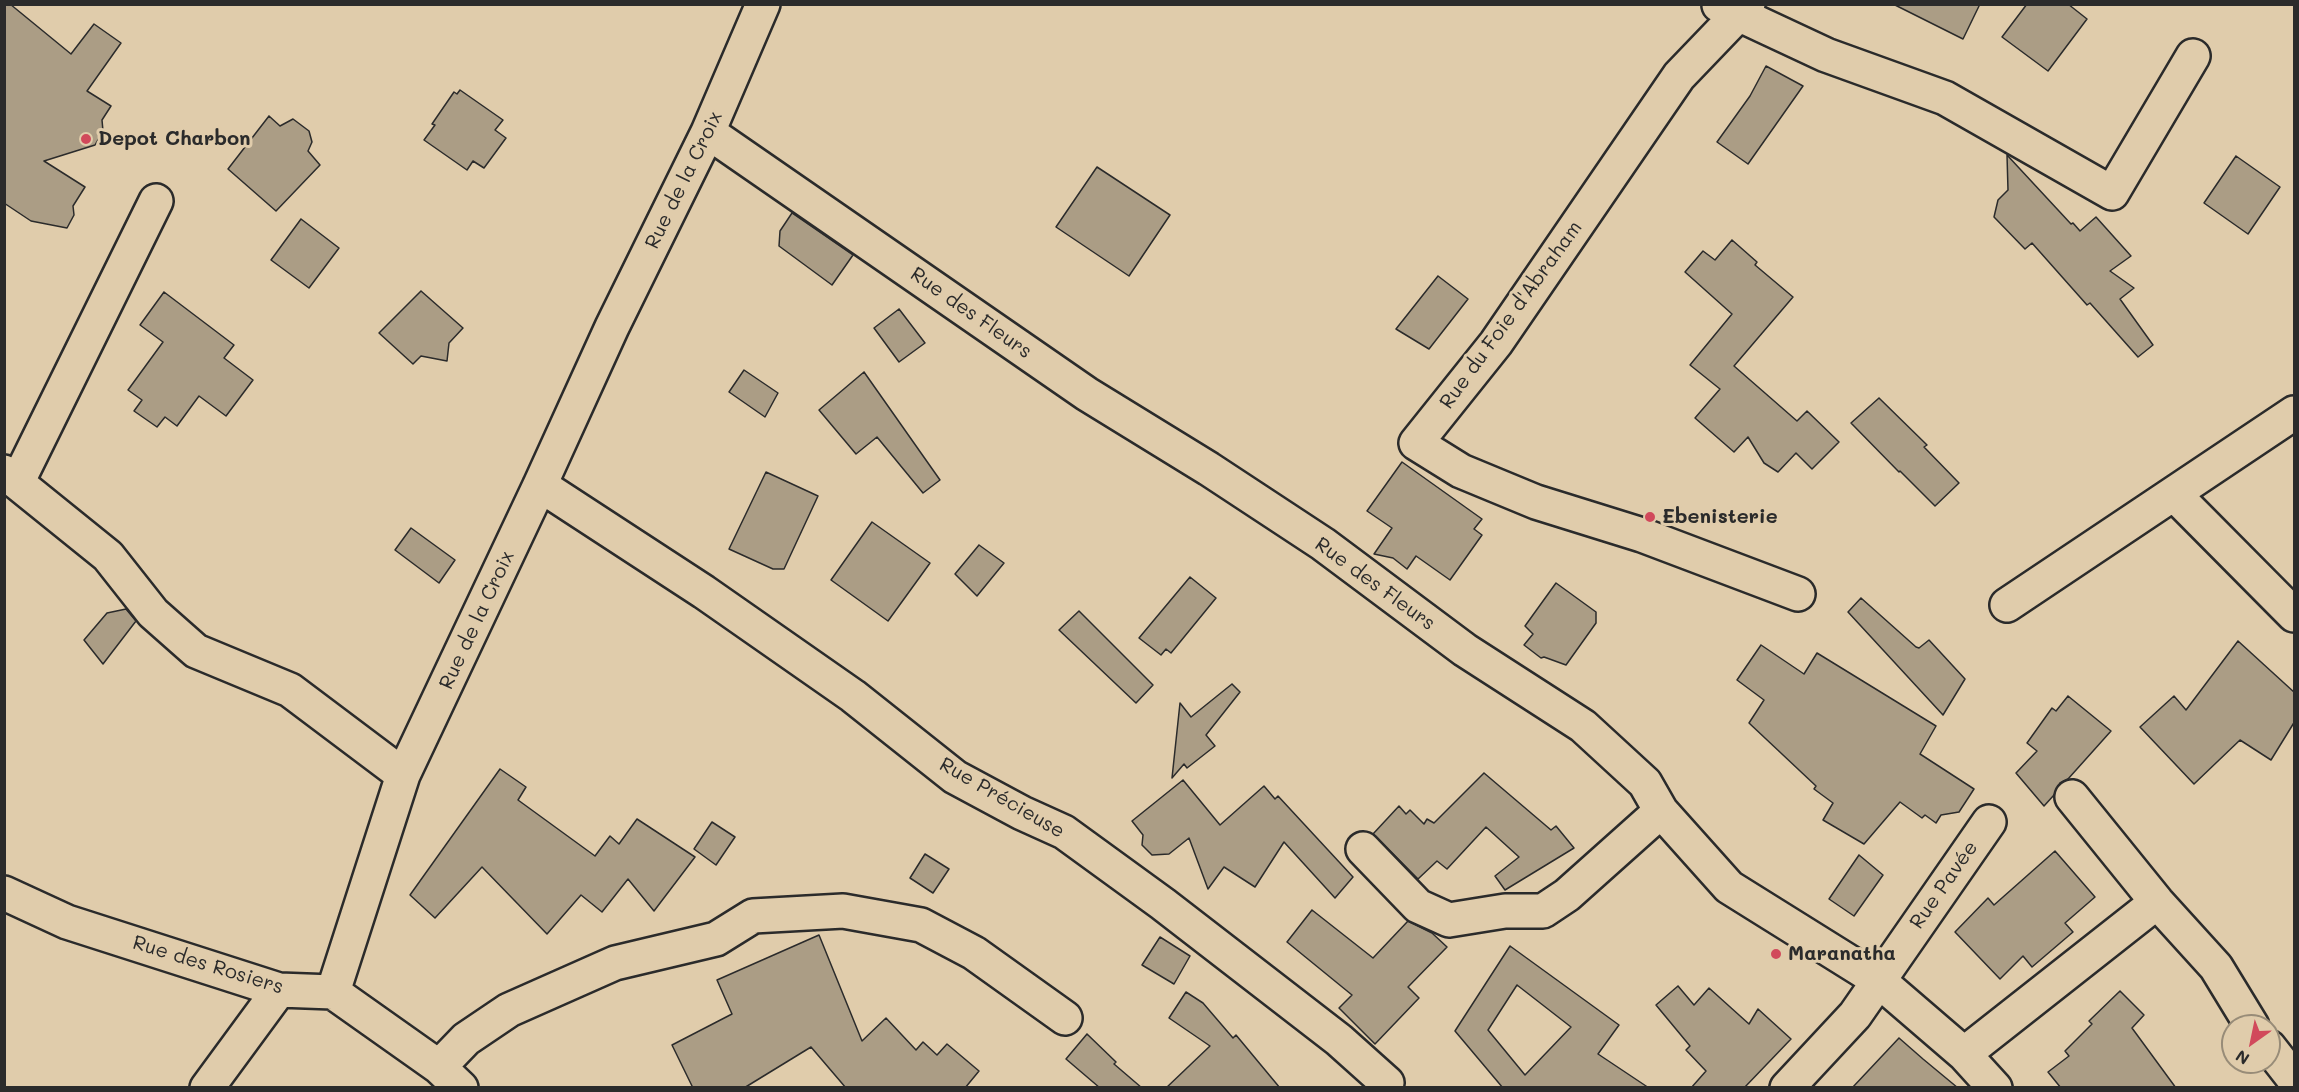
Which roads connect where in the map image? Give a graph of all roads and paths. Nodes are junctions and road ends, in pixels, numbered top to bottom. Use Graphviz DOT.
graph roads {
  1 [pos="763,4"];
  2 [pos="1735,8"];
  3 [pos="2193,56"];
  4 [pos="708,132"];
  5 [pos="156,201"];
  6 [pos="2295,413"];
  7 [pos="11,476"];
  8 [pos="540,485"];
  9 [pos="2174,494"];
  10 [pos="1798,594"];
  11 [pos="2007,605"];
  12 [pos="2295,615"];
  13 [pos="403,775"];
  14 [pos="2072,797"];
  15 [pos="1661,812"];
  16 [pos="1989,822"];
  17 [pos="1363,849"];
  18 [pos="4,893"];
  19 [pos="2157,902"];
  20 [pos="1878,980"];
  21 [pos="279,990"];
  22 [pos="333,992"];
  23 [pos="2245,1014"];
  24 [pos="1065,1018"];
  25 [pos="1964,1054"];
  26 [pos="2281,1062"];
  27 [pos="450,1077"];
  28 [pos="2295,1079"];
  29 [pos="207,1088"];
  30 [pos="1383,1088"];
  31 [pos="1787,1088"];
  32 [pos="1995,1088"];
  1 -- 4 [label="street, Rue de la Croix"];
  2 -- 3 [label="street"];
  2 -- 10 [label="street, Rue du Foie d'Abraham"];
  4 -- 8 [label="street, Rue de la Croix"];
  4 -- 15 [label="street, Rue des Fleurs"];
  5 -- 7 [label="street"];
  6 -- 9 [label="street"];
  7 -- 13 [label="street"];
  8 -- 13 [label="street, Rue de la Croix"];
  8 -- 30 [label="street, Rue Précieuse"];
  9 -- 11 [label="street"];
  9 -- 12 [label="street"];
  13 -- 22 [label="street, Rue de la Croix"];
  14 -- 19 [label="street"];
  15 -- 17 [label="street"];
  15 -- 20 [label="street, Rue des Fleurs"];
  16 -- 20 [label="street, Rue Pavée"];
  18 -- 21 [label="street, Rue des Rosiers"];
  19 -- 23 [label="street"];
  19 -- 25 [label="street"];
  20 -- 25 [label="street, Rue des Fleurs"];
  20 -- 31 [label="street, Rue Pavée"];
  21 -- 22 [label="street, Rue des Rosiers"];
  21 -- 29 [label="street"];
  22 -- 27 [label="street"];
  24 -- 27 [label="street"];
  25 -- 32 [label="street, Rue des Fleurs"];
  26 -- 28 [label="street"];
}
